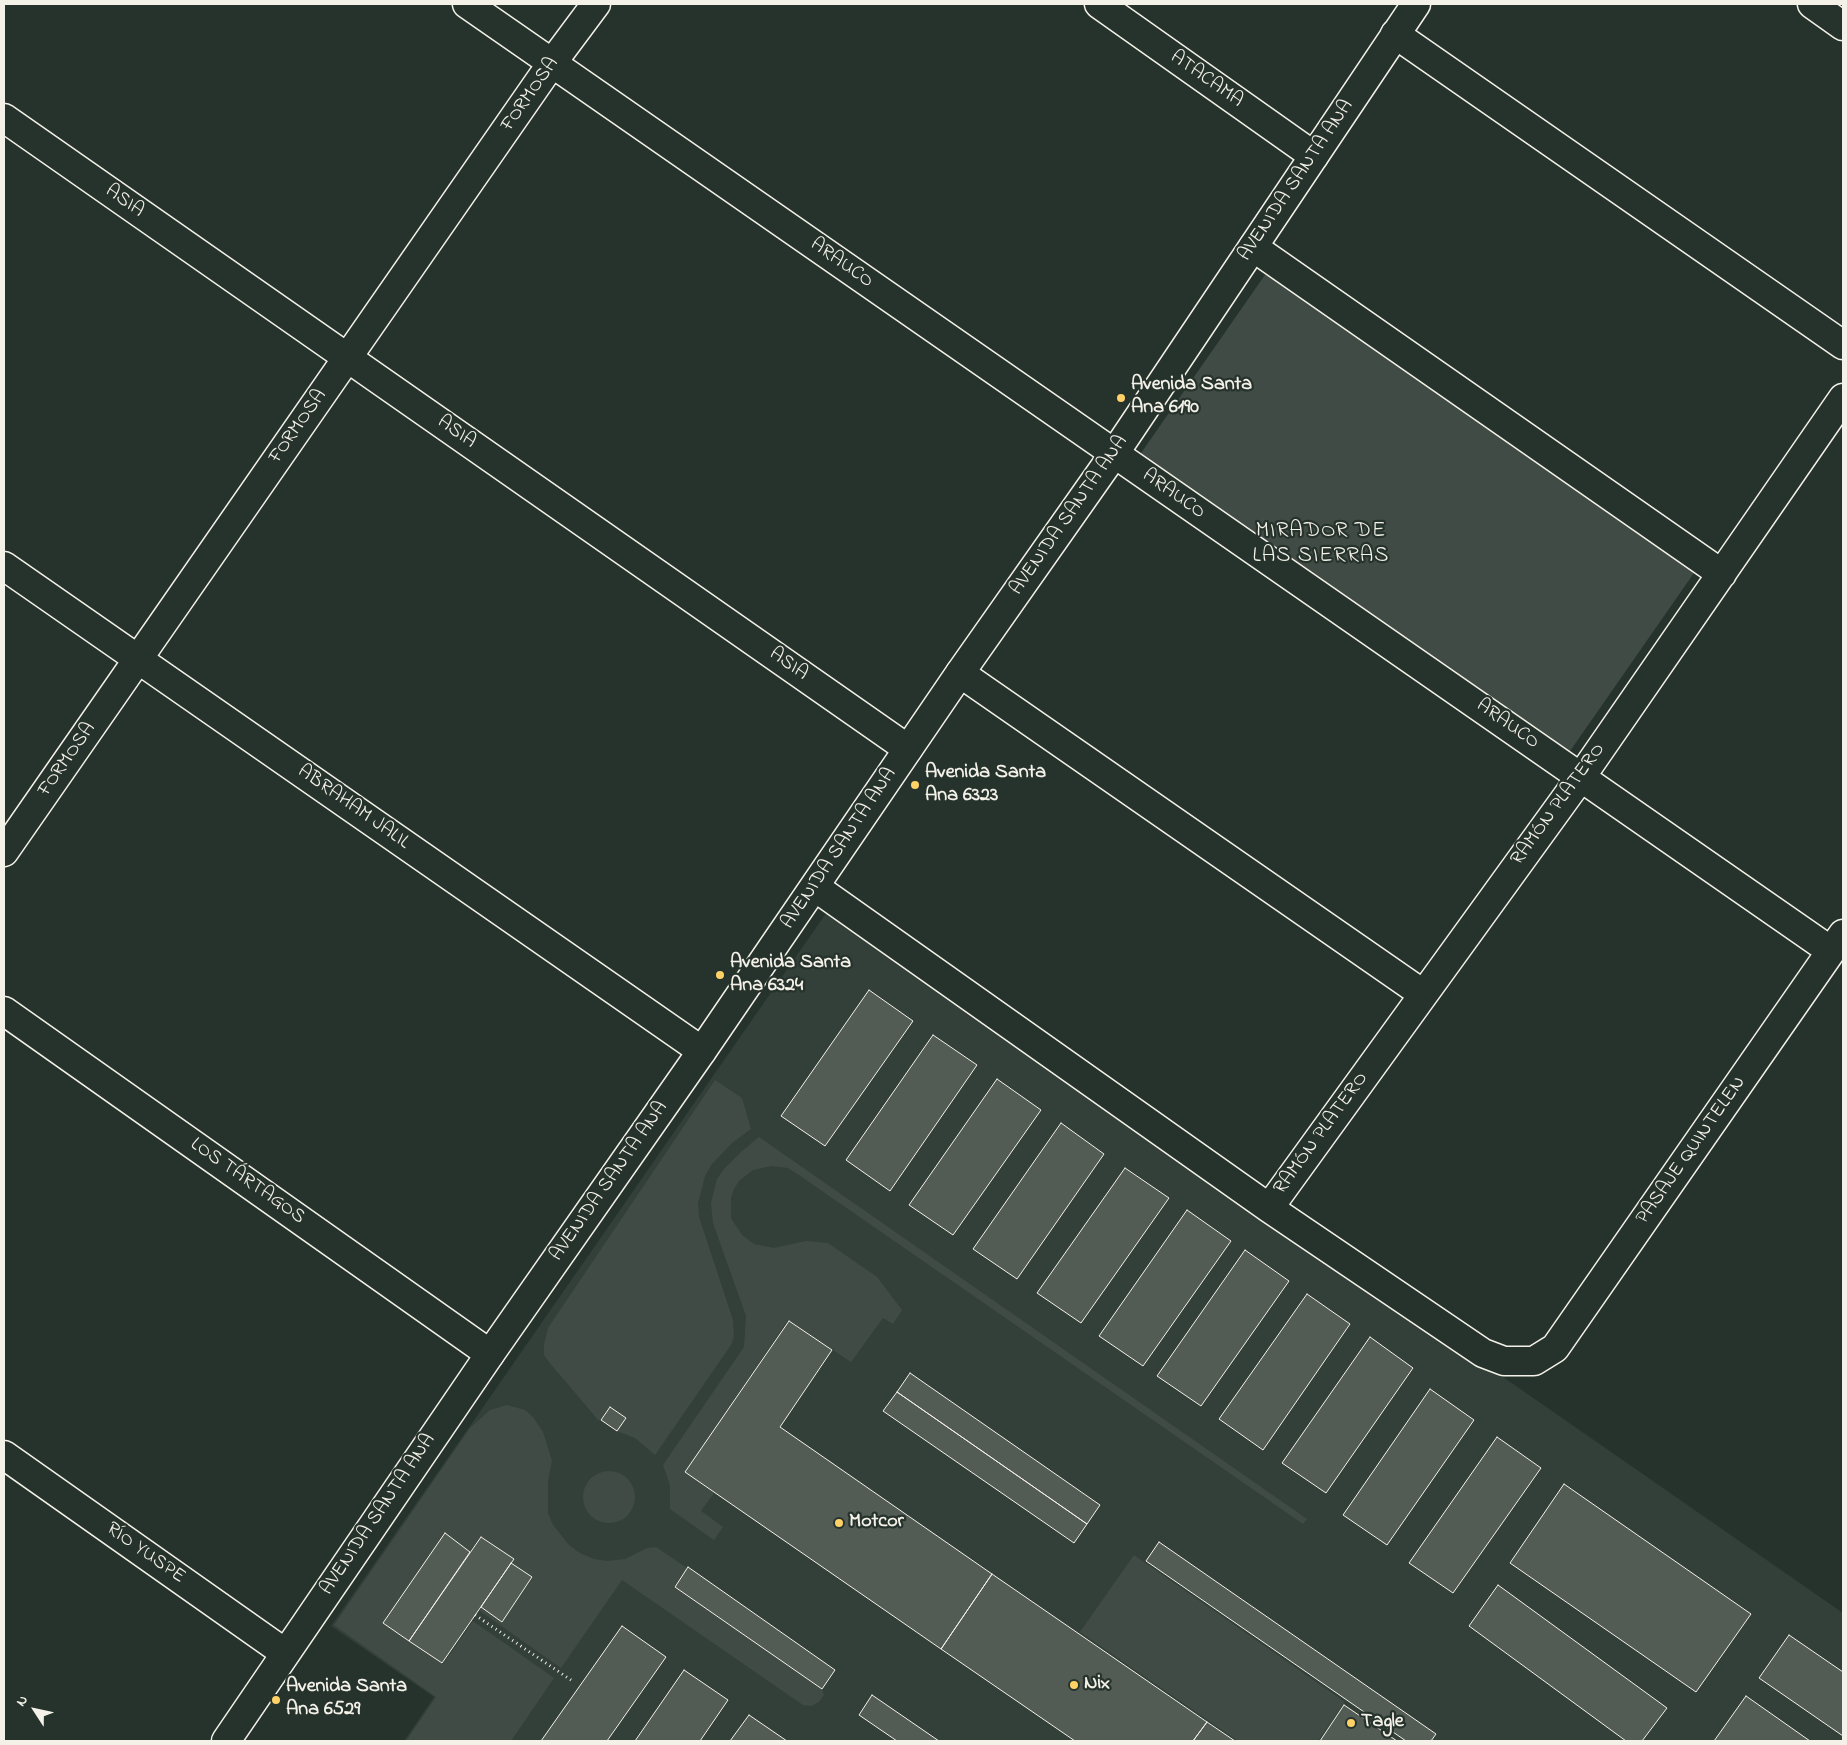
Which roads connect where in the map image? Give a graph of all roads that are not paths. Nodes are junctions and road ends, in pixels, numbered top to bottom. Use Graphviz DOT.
graph roads {
  1 [pos="467,4"];
  2 [pos="596,4"];
  3 [pos="1099,4"];
  4 [pos="1416,4"];
  5 [pos="1812,4"];
  6 [pos="1843,26"];
  7 [pos="1395,34"];
  8 [pos="552,63"];
  9 [pos="4,118"];
  10 [pos="1314,156"];
  11 [pos="1253,247"];
  12 [pos="1843,345"];
  13 [pos="348,357"];
  14 [pos="1843,398"];
  15 [pos="1114,454"];
  16 [pos="4,566"];
  17 [pos="1722,574"];
  18 [pos="138,659"];
  19 [pos="960,673"];
  20 [pos="908,749"];
  21 [pos="1581,777"];
  22 [pos="4,852"];
  23 [pos="815,887"];
  24 [pos="1837,943"];
  25 [pos="1422,994"];
  26 [pos="4,1011"];
  27 [pos="702,1051"];
  28 [pos="1269,1208"];
  29 [pos="490,1354"];
  30 [pos="4,1455"];
  31 [pos="285,1652"];
  32 [pos="226,1741"];
  1 -- 8 [label="street, ARAUCO"];
  2 -- 8 [label="street, FORMOSA"];
  3 -- 10 [label="street, ATACAMA"];
  4 -- 7 [label="street, AVENIDA SANTA ANA"];
  5 -- 6 [label="street"];
  7 -- 10 [label="street, AVENIDA SANTA ANA"];
  7 -- 12 [label="street"];
  8 -- 13 [label="street, FORMOSA"];
  8 -- 15 [label="street, ARAUCO"];
  9 -- 13 [label="street, ASIA"];
  10 -- 11 [label="street, AVENIDA SANTA ANA"];
  11 -- 15 [label="street, AVENIDA SANTA ANA"];
  11 -- 17 [label="street"];
  13 -- 18 [label="street, FORMOSA"];
  13 -- 20 [label="street, ASIA"];
  14 -- 17 [label="street, RAMÓN PLATERO"];
  15 -- 19 [label="street, AVENIDA SANTA ANA"];
  15 -- 21 [label="street, ARAUCO"];
  16 -- 18 [label="street, ABRAHAM JALIL"];
  17 -- 21 [label="street, RAMÓN PLATERO"];
  18 -- 22 [label="street, FORMOSA"];
  18 -- 27 [label="street, ABRAHAM JALIL"];
  19 -- 20 [label="street, AVENIDA SANTA ANA"];
  19 -- 25 [label="street"];
  20 -- 23 [label="street, AVENIDA SANTA ANA"];
  21 -- 24 [label="street, ARAUCO"];
  21 -- 25 [label="street, RAMÓN PLATERO"];
  23 -- 27 [label="street, AVENIDA SANTA ANA"];
  23 -- 28 [label="street"];
  24 -- 28 [label="street, PASAJE QUINTELEN"];
  25 -- 28 [label="street, RAMÓN PLATERO"];
  26 -- 29 [label="street, LOS TÁRTAGOS"];
  27 -- 29 [label="street, AVENIDA SANTA ANA"];
  29 -- 31 [label="street, AVENIDA SANTA ANA"];
  30 -- 31 [label="street, RÍO YUSPE"];
  31 -- 32 [label="street, AVENIDA SANTA ANA"];
}
